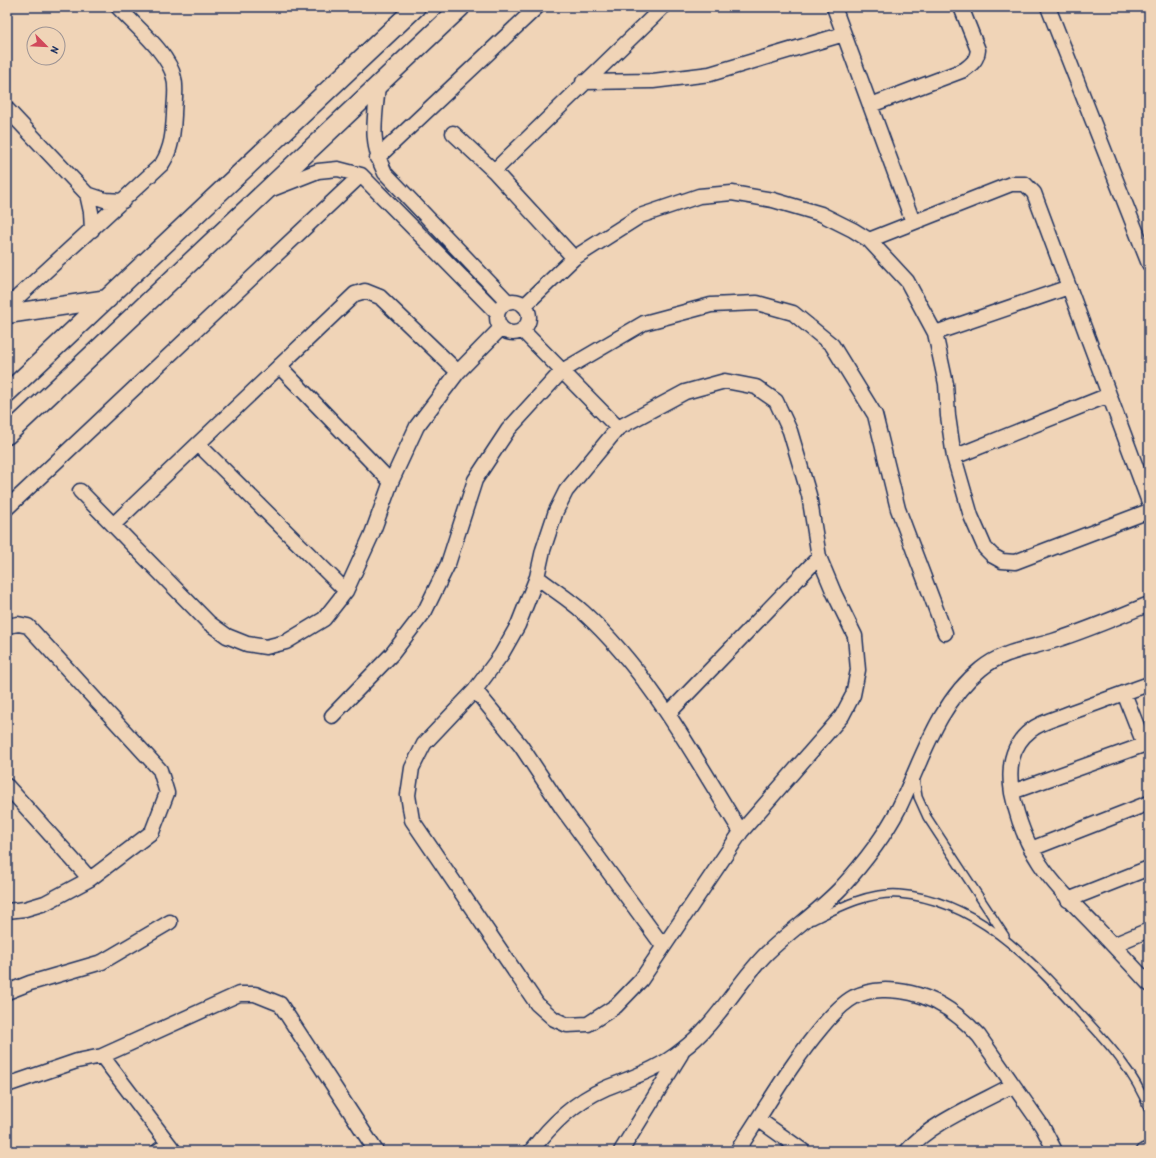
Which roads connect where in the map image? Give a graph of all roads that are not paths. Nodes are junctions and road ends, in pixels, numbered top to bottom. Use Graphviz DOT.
graph roads {
  1 [pos="118,7"];
  2 [pos="416,7"];
  3 [pos="461,7"];
  4 [pos="537,7"];
  5 [pos="663,7"];
  6 [pos="834,7"];
  7 [pos="962,7"];
  8 [pos="1048,7"];
  9 [pos="844,34"];
  10 [pos="584,82"];
  11 [pos="378,85"];
  12 [pos="871,105"];
  13 [pos="7,109"];
  14 [pos="452,133"];
  15 [pos="377,158"];
  16 [pos="494,171"];
  17 [pos="361,175"];
  18 [pos="87,194"];
  19 [pos="262,194"];
  20 [pos="123,201"];
  21 [pos="913,222"];
  22 [pos="92,230"];
  23 [pos="868,240"];
  24 [pos="574,258"];
  25 [pos="1149,264"];
  26 [pos="1069,287"];
  27 [pos="108,299"];
  28 [pos="508,302"];
  29 [pos="524,306"];
  30 [pos="7,307"];
  31 [pos="497,313"];
  32 [pos="7,314"];
  33 [pos="501,328"];
  34 [pos="522,330"];
  35 [pos="935,333"];
  36 [pos="280,366"];
  37 [pos="562,371"];
  38 [pos="458,372"];
  39 [pos="7,393"];
  40 [pos="1109,395"];
  41 [pos="618,428"];
  42 [pos="7,435"];
  43 [pos="198,444"];
  44 [pos="954,457"];
  45 [pos="391,482"];
  46 [pos="80,491"];
  47 [pos="1149,502"];
  48 [pos="7,508"];
  49 [pos="1149,512"];
  50 [pos="113,525"];
  51 [pos="819,557"];
  52 [pos="537,577"];
  53 [pos="346,591"];
  54 [pos="1149,604"];
  55 [pos="7,626"];
  56 [pos="945,633"];
  57 [pos="1149,684"];
  58 [pos="475,690"];
  59 [pos="1124,693"];
  60 [pos="668,714"];
  61 [pos="332,716"];
  62 [pos="1147,743"];
  63 [pos="914,770"];
  64 [pos="7,786"];
  65 [pos="1012,792"];
  66 [pos="1149,803"];
  67 [pos="741,832"];
  68 [pos="1031,849"];
  69 [pos="1149,868"];
  70 [pos="90,879"];
  71 [pos="1068,900"];
  72 [pos="7,911"];
  73 [pos="170,922"];
  74 [pos="798,926"];
  75 [pos="1149,930"];
  76 [pos="1008,940"];
  77 [pos="1113,945"];
  78 [pos="663,946"];
  79 [pos="1149,984"];
  80 [pos="7,992"];
  81 [pos="685,1049"];
  82 [pos="102,1056"];
  83 [pos="7,1085"];
  84 [pos="1013,1085"];
  85 [pos="1149,1110"];
  86 [pos="758,1119"];
  87 [pos="167,1149"];
  88 [pos="1149,1149"];
  89 [pos="376,1151"];
  90 [pos="531,1151"];
  91 [pos="621,1151"];
  92 [pos="737,1151"];
  93 [pos="803,1151"];
  94 [pos="907,1151"];
  95 [pos="1055,1151"];
  96 [pos="1144,1151"];
  1 -- 20 [label="street"];
  2 -- 27 [label="street"];
  3 -- 11 [label="street"];
  4 -- 15 [label="street"];
  5 -- 10 [label="street"];
  6 -- 9 [label="street"];
  7 -- 12 [label="street"];
  8 -- 25 [label="street"];
  9 -- 10 [label="street"];
  9 -- 12 [label="street"];
  10 -- 16 [label="street"];
  11 -- 15 [label="street"];
  11 -- 19 [label="street"];
  12 -- 21 [label="street"];
  13 -- 18 [label="street"];
  14 -- 16 [label="street"];
  15 -- 28 [label="street"];
  16 -- 24 [label="street"];
  17 -- 19 [label="street"];
  17 -- 31 [label="street"];
  17 -- 48 [label="street"];
  18 -- 20 [label="street"];
  18 -- 22 [label="street"];
  19 -- 42 [label="street"];
  20 -- 22 [label="street"];
  21 -- 23 [label="street"];
  21 -- 26 [label="street"];
  22 -- 30 [label="street"];
  23 -- 24 [label="street"];
  23 -- 35 [label="street"];
  24 -- 29 [label="street"];
  26 -- 35 [label="street"];
  26 -- 40 [label="street"];
  27 -- 32 [label="street"];
  27 -- 39 [label="street"];
  28 -- 29 [label="street"];
  28 -- 31 [label="street"];
  29 -- 34 [label="street"];
  31 -- 33 [label="street"];
  33 -- 34 [label="street"];
  33 -- 38 [label="street"];
  34 -- 37 [label="street"];
  35 -- 44 [label="street"];
  36 -- 38 [label="street"];
  36 -- 43 [label="street"];
  36 -- 45 [label="street"];
  37 -- 41 [label="street"];
  37 -- 56 [label="street"];
  37 -- 61 [label="street"];
  38 -- 45 [label="street"];
  40 -- 44 [label="street"];
  40 -- 47 [label="street"];
  41 -- 51 [label="street"];
  41 -- 52 [label="street"];
  43 -- 50 [label="street"];
  43 -- 53 [label="street"];
  44 -- 49 [label="street"];
  45 -- 53 [label="street"];
  46 -- 50 [label="street"];
  50 -- 53 [label="street"];
  51 -- 60 [label="street"];
  51 -- 67 [label="street"];
  52 -- 58 [label="street"];
  52 -- 60 [label="street"];
  54 -- 63 [label="street"];
  55 -- 70 [label="street"];
  57 -- 59 [label="street"];
  58 -- 78 [label="street"];
  58 -- 78 [label="street"];
  59 -- 62 [label="street"];
  59 -- 65 [label="street"];
  60 -- 67 [label="street"];
  62 -- 65 [label="street"];
  63 -- 74 [label="street"];
  63 -- 76 [label="lane"];
  64 -- 70 [label="street"];
  65 -- 68 [label="street"];
  66 -- 68 [label="street"];
  67 -- 78 [label="street"];
  68 -- 71 [label="street"];
  69 -- 71 [label="street"];
  70 -- 72 [label="street"];
  71 -- 77 [label="street"];
  73 -- 80 [label="street"];
  74 -- 76 [label="lane"];
  74 -- 81 [label="street"];
  75 -- 77 [label="street"];
  76 -- 85 [label="lane"];
  77 -- 79 [label="street"];
  81 -- 90 [label="street"];
  81 -- 91 [label="street"];
  82 -- 83 [label="street"];
  82 -- 87 [label="street"];
  82 -- 89 [label="street"];
  84 -- 86 [label="street"];
  84 -- 94 [label="street"];
  84 -- 95 [label="street"];
  86 -- 92 [label="street"];
  86 -- 93 [label="street"];
  88 -- 96 [label="street"];
}
